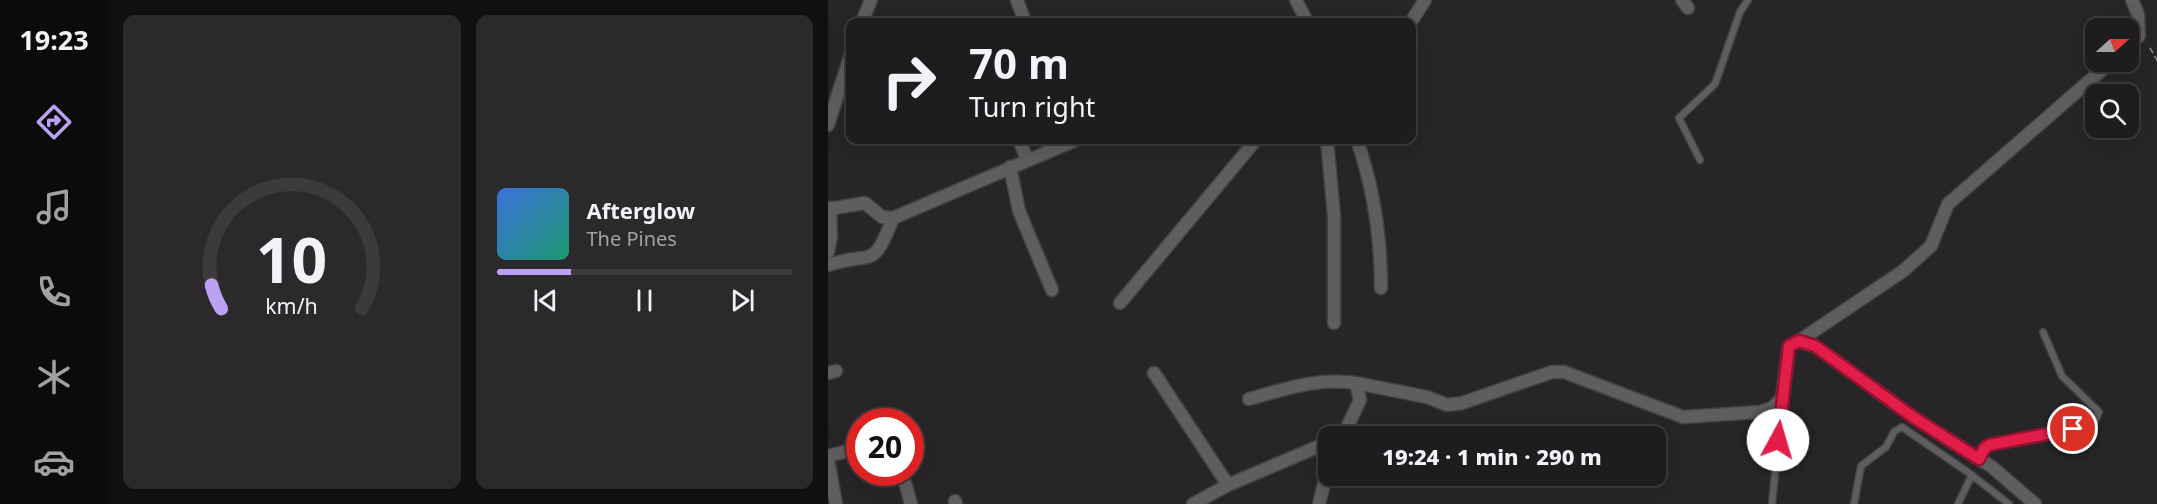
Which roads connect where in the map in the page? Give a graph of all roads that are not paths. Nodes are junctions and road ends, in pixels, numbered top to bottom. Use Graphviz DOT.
graph roads {
  1 [pos="871,0"];
  2 [pos="1017,0"];
  3 [pos="1296,0"];
  4 [pos="1425,0"];
  5 [pos="1748,0"];
  6 [pos="2132,0"];
  7 [pos="864,18"];
  8 [pos="1024,18"];
  9 [pos="1305,18"];
  10 [pos="1414,18"];
  11 [pos="2138,18"];
  12 [pos="846,69"];
  13 [pos="2100,72"];
  14 [pos="828,125"];
  15 [pos="1021,144"];
  16 [pos="1066,144"];
  17 [pos="1253,144"];
  18 [pos="1327,144"];
  19 [pos="1358,144"];
  20 [pos="1027,159"];
  21 [pos="1700,160"];
  22 [pos="1010,167"];
  23 [pos="829,209"];
  24 [pos="893,218"];
  25 [pos="828,252"];
  26 [pos="828,266"];
  27 [pos="1381,288"];
  28 [pos="1052,290"];
  29 [pos="1120,303"];
  30 [pos="1334,323"];
  31 [pos="2043,332"];
  32 [pos="1799,341"];
  33 [pos="1154,373"];
  34 [pos="1356,383"];
  35 [pos="1782,398"];
  36 [pos="1249,399"];
  37 [pos="1348,426"];
  38 [pos="1318,447"];
  39 [pos="846,452"];
  40 [pos="828,457"];
  41 [pos="1979,459"];
  42 [pos="1972,475"];
  43 [pos="1228,485"];
  44 [pos="906,486"];
  45 [pos="1324,486"];
  46 [pos="836,504"];
  47 [pos="911,504"];
  48 [pos="1193,504"];
  49 [pos="1319,504"];
  50 [pos="1772,504"];
  51 [pos="1854,504"];
  52 [pos="1958,504"];
  53 [pos="2008,504"];
  54 [pos="2035,504"];
  1 -- 7 [label="street"];
  2 -- 8 [label="street"];
  3 -- 9 [label="street"];
  4 -- 10 [label="street"];
  5 -- 21 [label="lane"];
  6 -- 11 [label="street"];
  12 -- 14 [label="street"];
  13 -- 32 [label="street"];
  15 -- 20 [label="street"];
  16 -- 20 [label="street"];
  17 -- 29 [label="street"];
  18 -- 30 [label="street"];
  19 -- 27 [label="street"];
  20 -- 22 [label="street"];
  22 -- 24 [label="street"];
  22 -- 28 [label="street"];
  23 -- 24 [label="street"];
  23 -- 25 [label="street"];
  24 -- 26 [label="street"];
  31 -- 41 [label="lane"];
  32 -- 35 [label="street"];
  32 -- 41 [label="street"];
  33 -- 43 [label="street"];
  34 -- 35 [label="street"];
  34 -- 36 [label="street"];
  34 -- 37 [label="street"];
  35 -- 50 [label="lane"];
  38 -- 43 [label="street"];
  39 -- 40 [label="street"];
  40 -- 46 [label="street"];
  41 -- 54 [label="street"];
  42 -- 51 [label="lane"];
  42 -- 52 [label="lane"];
  42 -- 53 [label="lane"];
  43 -- 48 [label="street"];
  44 -- 47 [label="street"];
  45 -- 49 [label="street"];
}
